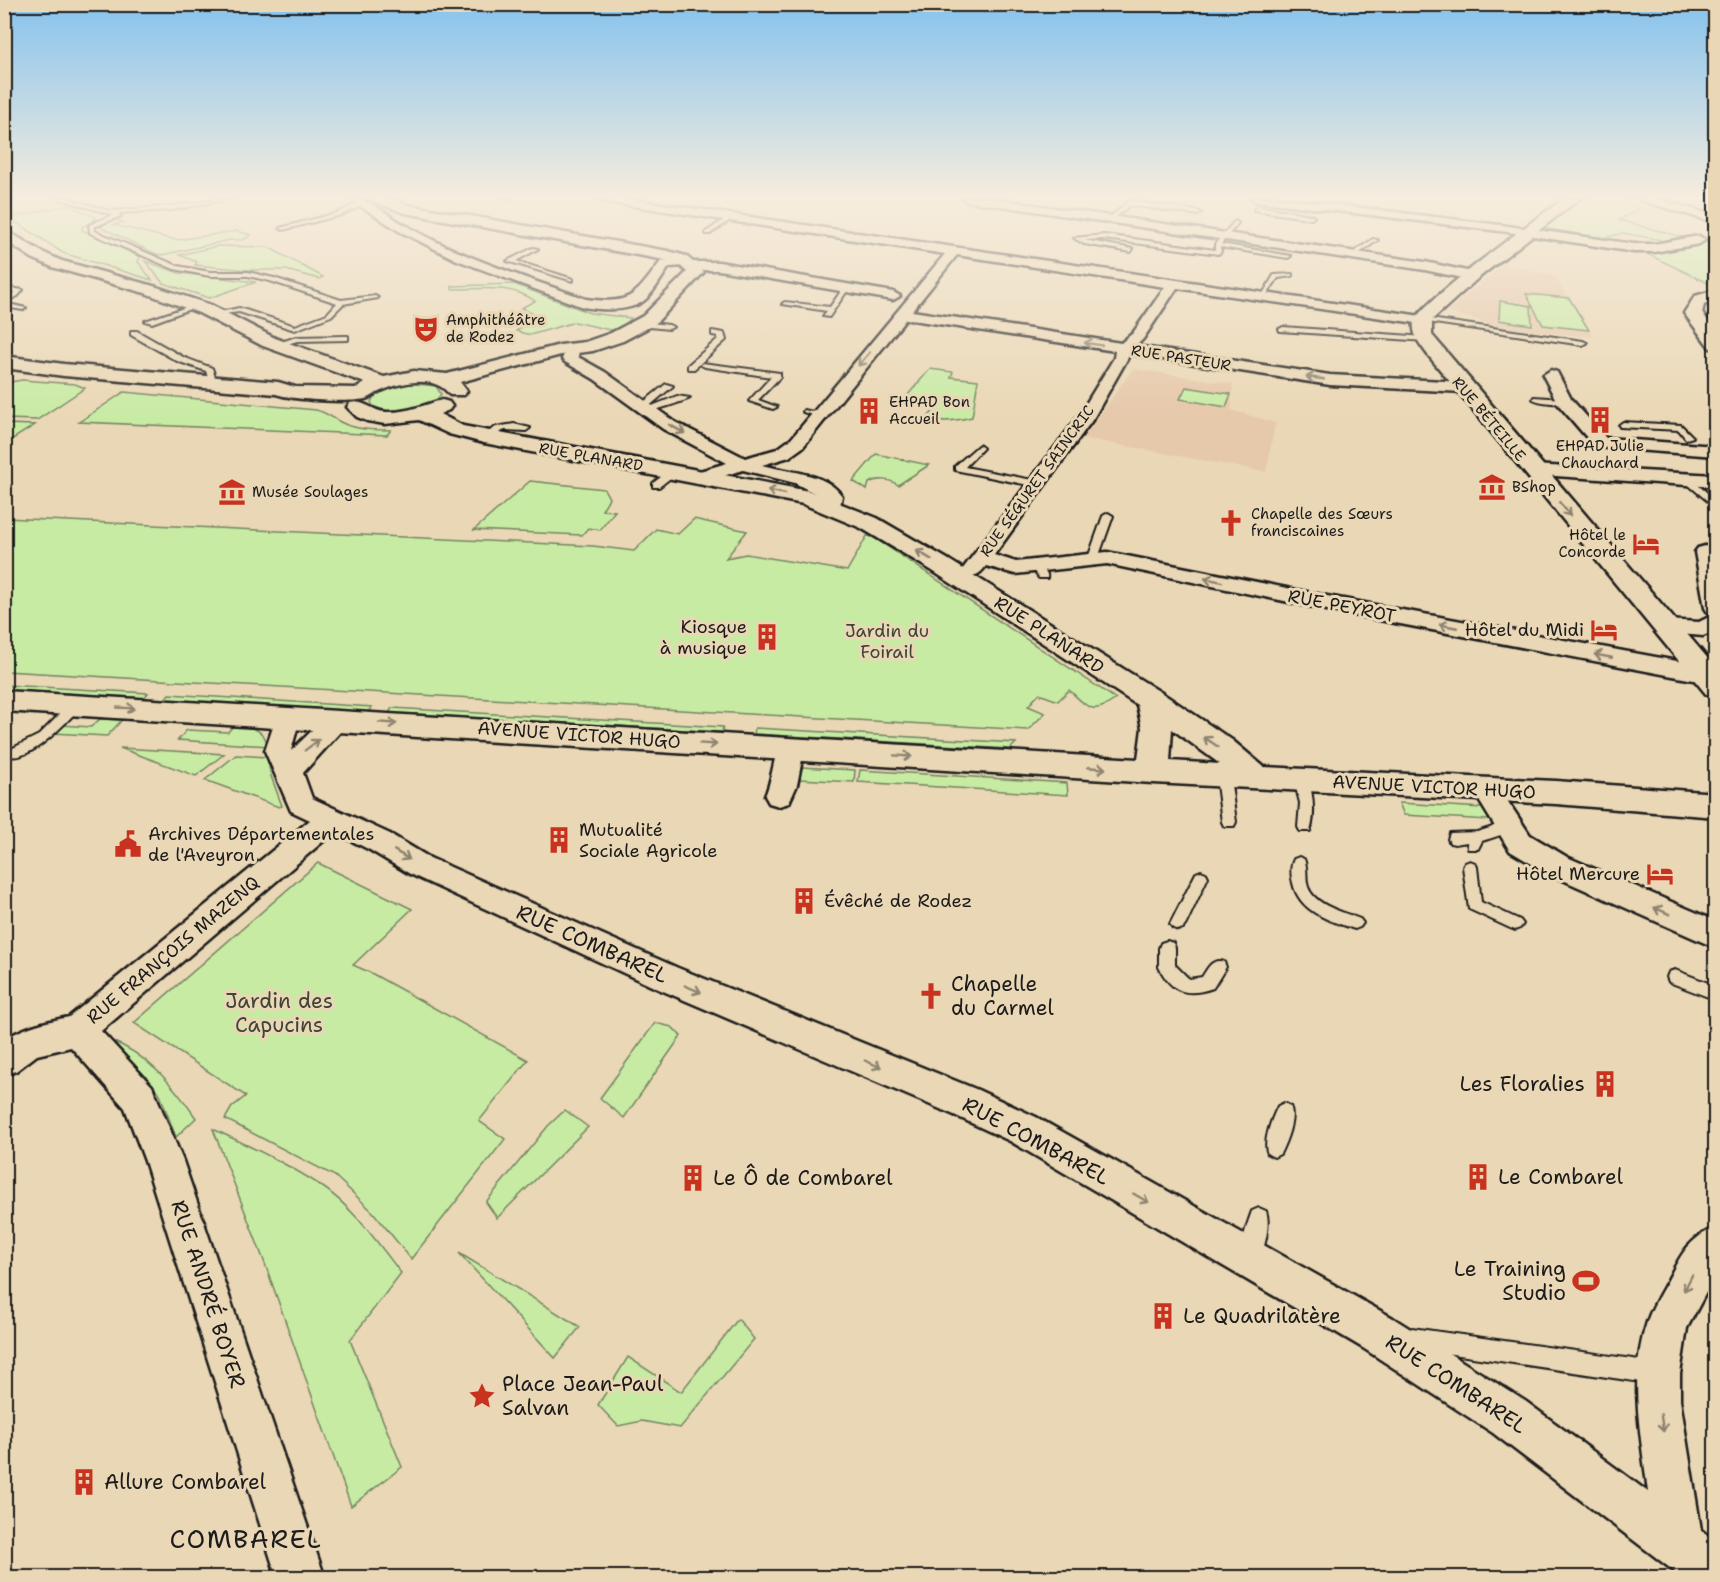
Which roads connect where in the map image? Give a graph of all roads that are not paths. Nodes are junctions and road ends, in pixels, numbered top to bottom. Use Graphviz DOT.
graph roads {
  1 [pos="85,272"];
  2 [pos="202,272"];
  3 [pos="499,272"];
  4 [pos="545,272"];
  5 [pos="660,272"];
  6 [pos="696,272"];
  7 [pos="755,272"];
  8 [pos="936,272"];
  9 [pos="1097,272"];
  10 [pos="1448,272"];
  11 [pos="1477,272"];
  12 [pos="1290,275"];
  13 [pos="1472,276"];
  14 [pos="932,277"];
  15 [pos="916,279"];
  16 [pos="571,280"];
  17 [pos="1174,283"];
  18 [pos="846,288"];
  19 [pos="4,289"];
  20 [pos="1714,295"];
  21 [pos="1263,296"];
  22 [pos="9,298"];
  23 [pos="375,298"];
  24 [pos="341,302"];
  25 [pos="785,304"];
  26 [pos="4,305"];
  27 [pos="195,306"];
  28 [pos="23,308"];
  29 [pos="831,309"];
  30 [pos="218,314"];
  31 [pos="902,314"];
  32 [pos="827,317"];
  33 [pos="148,321"];
  34 [pos="642,324"];
  35 [pos="669,327"];
  36 [pos="1282,329"];
  37 [pos="1425,330"];
  38 [pos="134,333"];
  39 [pos="715,333"];
  40 [pos="886,334"];
  41 [pos="345,338"];
  42 [pos="1583,343"];
  43 [pos="1716,344"];
  44 [pos="277,345"];
  45 [pos="580,348"];
  46 [pos="1123,349"];
  47 [pos="4,362"];
  48 [pos="705,365"];
  49 [pos="691,367"];
  50 [pos="341,368"];
  51 [pos="64,370"];
  52 [pos="4,374"];
  53 [pos="1551,375"];
  54 [pos="213,383"];
  55 [pos="383,383"];
  56 [pos="451,385"];
  57 [pos="669,386"];
  58 [pos="1462,387"];
  59 [pos="278,388"];
  60 [pos="686,398"];
  61 [pos="1537,399"];
  62 [pos="359,400"];
  63 [pos="1564,401"];
  64 [pos="773,406"];
  65 [pos="645,409"];
  66 [pos="423,414"];
  67 [pos="1623,425"];
  68 [pos="526,428"];
  69 [pos="492,432"];
  70 [pos="1689,436"];
  71 [pos="979,448"];
  72 [pos="1706,450"];
  73 [pos="743,464"];
  74 [pos="1532,470"];
  75 [pos="700,477"];
  76 [pos="1716,481"];
  77 [pos="1038,484"];
  78 [pos="1693,484"];
  79 [pos="1716,491"];
  80 [pos="1716,505"];
  81 [pos="832,507"];
  82 [pos="1108,516"];
  83 [pos="1705,552"];
  84 [pos="981,558"];
  85 [pos="1094,558"];
  86 [pos="965,581"];
  87 [pos="1714,587"];
  88 [pos="1716,608"];
  89 [pos="1716,621"];
  90 [pos="1665,627"];
  91 [pos="1710,680"];
  92 [pos="1151,700"];
  93 [pos="4,701"];
  94 [pos="76,705"];
  95 [pos="287,718"];
  96 [pos="338,720"];
  97 [pos="791,749"];
  98 [pos="14,753"];
  99 [pos="289,772"];
  100 [pos="1153,772"];
  101 [pos="1223,777"];
  102 [pos="1257,778"];
  103 [pos="1300,780"];
  104 [pos="1485,789"];
  105 [pos="779,796"];
  106 [pos="1716,805"];
  107 [pos="331,819"];
  108 [pos="1228,822"];
  109 [pos="1507,824"];
  110 [pos="1305,827"];
  111 [pos="1455,839"];
  112 [pos="1299,863"];
  113 [pos="1470,867"];
  114 [pos="1200,877"];
  115 [pos="1355,923"];
  116 [pos="1178,924"];
  117 [pos="1515,924"];
  118 [pos="1716,935"];
  119 [pos="1167,948"];
  120 [pos="1218,967"];
  121 [pos="1676,977"];
  122 [pos="1716,993"];
  123 [pos="78,1030"];
  124 [pos="4,1060"];
  125 [pos="1284,1112"];
  126 [pos="1274,1148"];
  127 [pos="1259,1218"];
  128 [pos="1716,1247"];
  129 [pos="1250,1261"];
  130 [pos="1378,1333"];
  131 [pos="1659,1374"];
  132 [pos="1679,1543"];
  133 [pos="1716,1574"];
  134 [pos="301,1578"];
  1 -- 27 [label="main road"];
  2 -- 24 [label="lane"];
  3 -- 5 [label="street"];
  4 -- 16 [label="lane"];
  6 -- 34 [label="main road"];
  7 -- 18 [label="street"];
  8 -- 14 [label="street"];
  9 -- 17 [label="street"];
  10 -- 13 [label="street"];
  11 -- 13 [label="main road"];
  12 -- 21 [label="lane"];
  13 -- 37 [label="main road"];
  14 -- 15 [label="street"];
  14 -- 31 [label="street"];
  17 -- 21 [label="street"];
  17 -- 46 [label="street"];
  18 -- 29 [label="lane"];
  18 -- 40 [label="street"];
  19 -- 22 [label="lane"];
  20 -- 43 [label="main road"];
  21 -- 37 [label="street"];
  23 -- 24 [label="lane"];
  24 -- 30 [label="lane"];
  25 -- 29 [label="lane"];
  26 -- 28 [label="lane"];
  27 -- 30 [label="main road"];
  27 -- 33 [label="lane"];
  29 -- 32 [label="lane"];
  30 -- 44 [label="main road"];
  31 -- 40 [label="street"];
  46 -- 31 [label="street, RUE PASTEUR, one-way"];
  34 -- 35 [label="lane"];
  34 -- 45 [label="main road"];
  36 -- 37 [label="lane"];
  37 -- 42 [label="lane"];
  37 -- 58 [label="main road, RUE BÉTEILLE"];
  38 -- 54 [label="lane"];
  39 -- 49 [label="lane"];
  40 -- 73 [label="street, one-way"];
  41 -- 44 [label="lane"];
  44 -- 50 [label="main road"];
  45 -- 56 [label="main road"];
  45 -- 65 [label="street"];
  58 -- 46 [label="street, RUE PASTEUR, one-way"];
  46 -- 77 [label="street, RUE SÉGURET SAINCRIC"];
  47 -- 51 [label="main road"];
  48 -- 64 [label="lane"];
  50 -- 55 [label="main road"];
  50 -- 59 [label="main road"];
  51 -- 52 [label="main road"];
  51 -- 54 [label="main road"];
  52 -- 62 [label="main road"];
  53 -- 63 [label="street"];
  54 -- 59 [label="main road"];
  55 -- 56 [label="main road"];
  55 -- 62 [label="main road"];
  56 -- 66 [label="main road"];
  57 -- 65 [label="lane"];
  58 -- 74 [label="main road, RUE BÉTEILLE"];
  59 -- 62 [label="main road"];
  60 -- 65 [label="lane"];
  61 -- 63 [label="lane"];
  62 -- 66 [label="main road"];
  63 -- 72 [label="street"];
  65 -- 73 [label="street, one-way"];
  66 -- 69 [label="main road, RUE PLANARD"];
  67 -- 70 [label="lane"];
  68 -- 69 [label="lane"];
  69 -- 75 [label="main road, RUE PLANARD"];
  71 -- 77 [label="lane"];
  73 -- 75 [label="street"];
  73 -- 81 [label="street"];
  74 -- 78 [label="street"];
  74 -- 90 [label="main road, RUE BÉTEILLE, one-way"];
  81 -- 75 [label="main road, RUE PLANARD, one-way"];
  76 -- 78 [label="street"];
  77 -- 84 [label="street, RUE SÉGURET SAINCRIC"];
  78 -- 79 [label="lane"];
  78 -- 80 [label="lane"];
  86 -- 81 [label="main road, RUE PLANARD, one-way"];
  82 -- 85 [label="lane"];
  83 -- 87 [label="street"];
  84 -- 85 [label="street, RUE PEYROT"];
  84 -- 86 [label="street, RUE SÉGURET SAINCRIC"];
  91 -- 85 [label="street, RUE PEYROT, one-way"];
  86 -- 92 [label="main road, RUE PLANARD"];
  87 -- 88 [label="street"];
  89 -- 90 [label="street"];
  90 -- 91 [label="main road, RUE BÉTEILLE"];
  92 -- 100 [label="main road"];
  102 -- 92 [label="main road, RUE PLANARD, one-way"];
  93 -- 94 [label="main road, AVENUE VICTOR HUGO"];
  94 -- 95 [label="main road, AVENUE VICTOR HUGO, one-way"];
  94 -- 98 [label="lane"];
  95 -- 96 [label="main road, AVENUE VICTOR HUGO"];
  95 -- 99 [label="street, RUE COMBAREL"];
  96 -- 97 [label="main road, AVENUE VICTOR HUGO, one-way"];
  99 -- 96 [label="street, one-way"];
  97 -- 100 [label="main road, AVENUE VICTOR HUGO, one-way"];
  97 -- 105 [label="street"];
  99 -- 107 [label="street, RUE COMBAREL"];
  100 -- 101 [label="main road, AVENUE VICTOR HUGO"];
  101 -- 102 [label="main road, AVENUE VICTOR HUGO"];
  101 -- 108 [label="lane"];
  102 -- 103 [label="main road, AVENUE VICTOR HUGO"];
  103 -- 104 [label="main road, AVENUE VICTOR HUGO"];
  103 -- 110 [label="lane"];
  104 -- 106 [label="main road, AVENUE VICTOR HUGO"];
  104 -- 109 [label="street"];
  107 -- 123 [label="street, RUE FRANÇOIS MAZENQ"];
  107 -- 129 [label="street, RUE COMBAREL, one-way"];
  109 -- 111 [label="lane"];
  118 -- 109 [label="street, one-way"];
  112 -- 115 [label="lane"];
  113 -- 117 [label="lane"];
  114 -- 116 [label="lane"];
  119 -- 120 [label="lane"];
  121 -- 122 [label="lane"];
  123 -- 124 [label="street, RUE FRANÇOIS MAZENQ"];
  123 -- 134 [label="street, RUE ANDRÉ BOYER"];
  125 -- 126 [label="lane"];
  127 -- 129 [label="lane"];
  128 -- 131 [label="street, one-way"];
  129 -- 130 [label="street, RUE COMBAREL"];
  130 -- 131 [label="lane"];
  130 -- 132 [label="street, RUE COMBAREL"];
  131 -- 132 [label="street, one-way"];
  132 -- 133 [label="street, RUE COMBAREL"];
}
